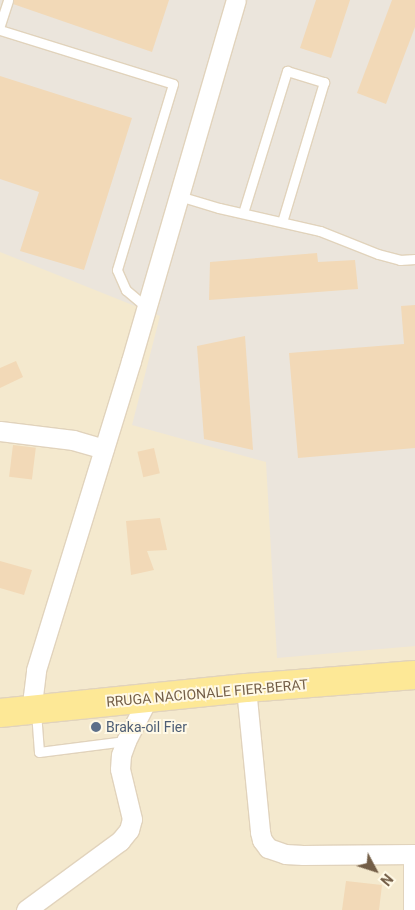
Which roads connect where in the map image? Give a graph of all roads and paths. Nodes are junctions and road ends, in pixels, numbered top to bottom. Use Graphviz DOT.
graph roads {
  1 [pos="8,0"];
  2 [pos="236,0"];
  3 [pos="0,25"];
  4 [pos="0,30"];
  5 [pos="179,196"];
  6 [pos="244,214"];
  7 [pos="282,222"];
  8 [pos="415,259"];
  9 [pos="146,307"];
  10 [pos="0,431"];
  11 [pos="104,449"];
  12 [pos="415,675"];
  13 [pos="246,688"];
  14 [pos="148,698"];
  15 [pos="36,710"];
  16 [pos="0,713"];
  17 [pos="126,741"];
  18 [pos="414,854"];
  19 [pos="26,910"];
  20 [pos="413,910"];
  1 -- 3 [label="lane"];
  2 -- 5 [label="street"];
  4 -- 9 [label="lane"];
  5 -- 6 [label="lane"];
  5 -- 9 [label="street"];
  6 -- 7 [label="lane"];
  6 -- 7 [label="lane"];
  7 -- 8 [label="lane"];
  9 -- 11 [label="street"];
  10 -- 11 [label="street"];
  11 -- 15 [label="street"];
  12 -- 13 [label="main road, RRUGA NACIONALE FIER-BERAT"];
  13 -- 14 [label="main road, RRUGA NACIONALE FIER-BERAT"];
  13 -- 18 [label="street"];
  14 -- 15 [label="main road, RRUGA NACIONALE FIER-BERAT"];
  14 -- 17 [label="street"];
  15 -- 16 [label="main road, RRUGA NACIONALE FIER-BERAT"];
  15 -- 17 [label="lane"];
  17 -- 19 [label="street"];
  18 -- 20 [label="street"];
}
